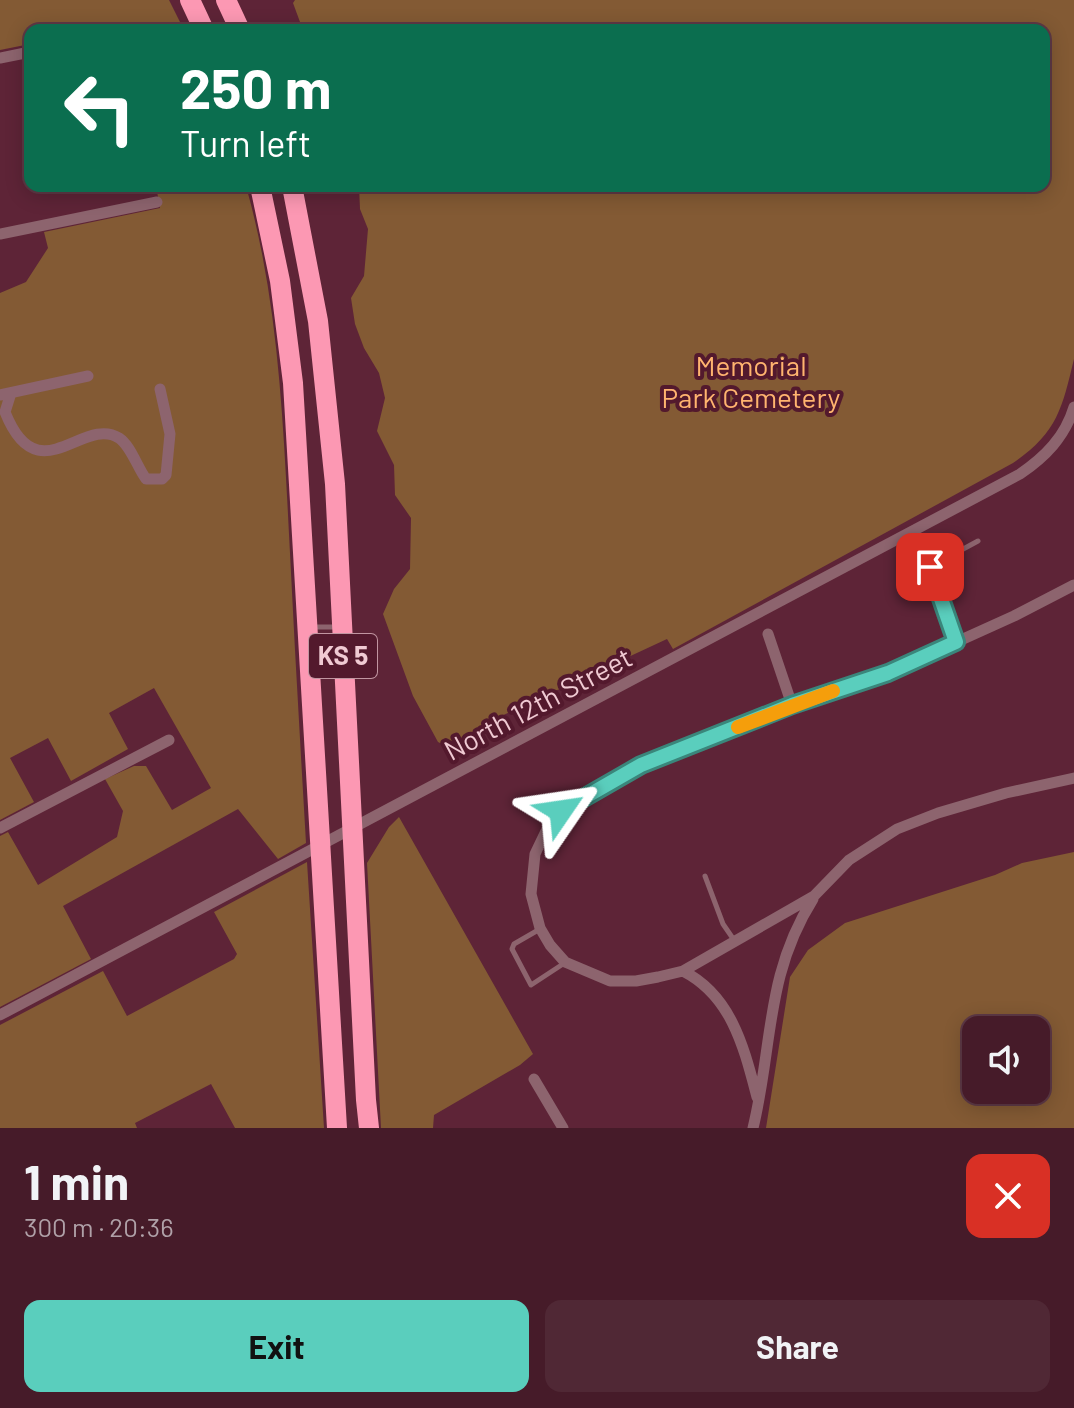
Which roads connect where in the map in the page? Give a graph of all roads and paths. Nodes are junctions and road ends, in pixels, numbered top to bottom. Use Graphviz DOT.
graph roads {
  1 [pos="226,0"];
  2 [pos="192,1"];
  3 [pos="202,24"];
  4 [pos="237,24"];
  5 [pos="24,53"];
  6 [pos="0,58"];
  7 [pos="261,192"];
  8 [pos="293,192"];
  9 [pos="157,202"];
  10 [pos="0,234"];
  11 [pos="88,376"];
  12 [pos="160,389"];
  13 [pos="6,394"];
  14 [pos="1074,407"];
  15 [pos="978,541"];
  16 [pos="1074,585"];
  17 [pos="307,627"];
  18 [pos="342,627"];
  19 [pos="768,634"];
  20 [pos="956,642"];
  21 [pos="792,705"];
  22 [pos="169,740"];
  23 [pos="1074,778"];
  24 [pos="0,828"];
  25 [pos="705,876"];
  26 [pos="814,896"];
  27 [pos="540,928"];
  28 [pos="736,942"];
  29 [pos="565,962"];
  30 [pos="683,971"];
  31 [pos="0,1015"];
  32 [pos="534,1079"];
  33 [pos="759,1104"];
  34 [pos="337,1128"];
  35 [pos="369,1128"];
  36 [pos="563,1128"];
  37 [pos="753,1128"];
  1 -- 4 [label="highway"];
  2 -- 3 [label="highway"];
  5 -- 6 [label="street"];
  7 -- 17 [label="highway, KS 5"];
  8 -- 18 [label="highway, KS 5"];
  9 -- 10 [label="street"];
  11 -- 13 [label="street"];
  12 -- 13 [label="street"];
  14 -- 31 [label="street, North 12th Street"];
  15 -- 20 [label="lane"];
  16 -- 20 [label="street"];
  17 -- 18 [label="lane"];
  17 -- 34 [label="highway, KS 5"];
  18 -- 35 [label="highway, KS 5"];
  19 -- 21 [label="street"];
  20 -- 21 [label="street"];
  21 -- 27 [label="street"];
  22 -- 24 [label="street"];
  23 -- 26 [label="street"];
  25 -- 28 [label="lane"];
  26 -- 28 [label="street"];
  26 -- 33 [label="street"];
  27 -- 29 [label="street"];
  27 -- 29 [label="lane"];
  28 -- 30 [label="street"];
  29 -- 30 [label="street"];
  30 -- 33 [label="street"];
  32 -- 36 [label="street"];
  33 -- 37 [label="street"];
}
